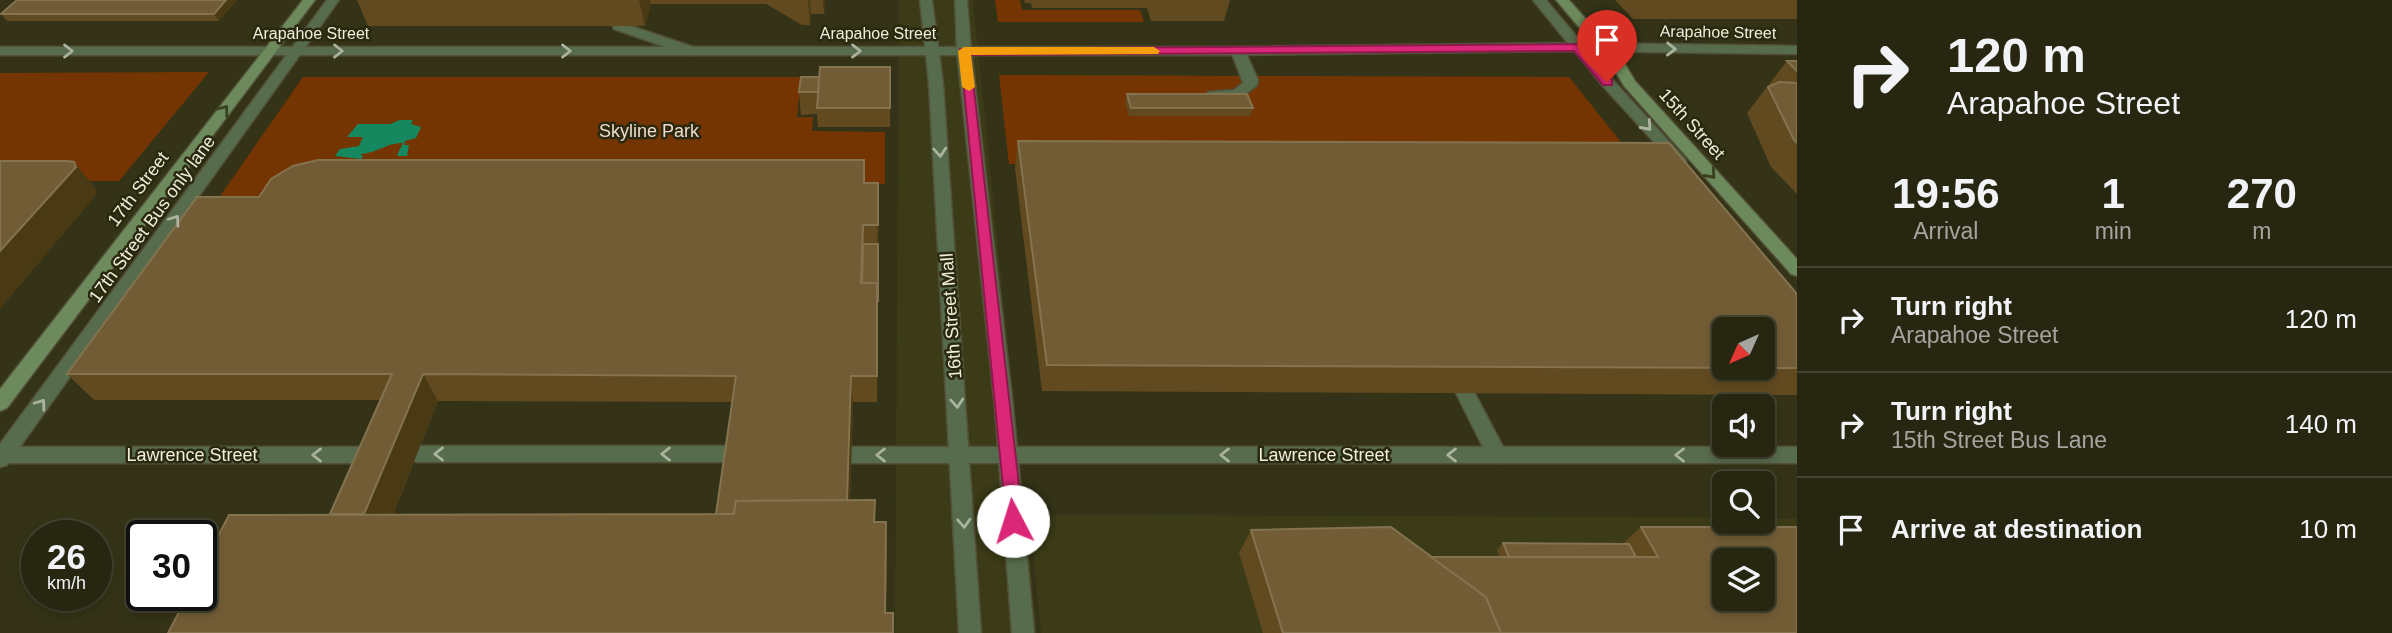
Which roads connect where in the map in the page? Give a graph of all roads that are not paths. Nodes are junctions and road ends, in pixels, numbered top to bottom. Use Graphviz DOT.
graph roads {
  1 [pos="309,0"];
  2 [pos="333,0"];
  3 [pos="926,0"];
  4 [pos="961,0"];
  5 [pos="1539,0"];
  6 [pos="1562,0"];
  7 [pos="619,26"];
  8 [pos="1577,47"];
  9 [pos="1603,47"];
  10 [pos="1797,50"];
  11 [pos="0,51"];
  12 [pos="270,51"];
  13 [pos="297,51"];
  14 [pos="691,51"];
  15 [pos="930,51"];
  16 [pos="964,51"];
  17 [pos="1238,51"];
  18 [pos="1193,95"];
  19 [pos="1772,266"];
  20 [pos="1797,270"];
  21 [pos="1465,393"];
  22 [pos="0,403"];
  23 [pos="417,454"];
  24 [pos="735,454"];
  25 [pos="385,455"];
  26 [pos="851,455"];
  27 [pos="960,455"];
  28 [pos="1008,455"];
  29 [pos="1497,455"];
  30 [pos="1797,455"];
  31 [pos="1,456"];
  32 [pos="970,633"];
  33 [pos="1023,633"];
  1 -- 12 [label="main road, 17th Street"];
  2 -- 13 [label="street, 17th Street Bus only lane"];
  3 -- 15 [label="street, 16th Street Mall"];
  4 -- 16 [label="street"];
  5 -- 8 [label="street"];
  6 -- 9 [label="main road, 15th Street"];
  7 -- 14 [label="street"];
  8 -- 9 [label="street, Arapahoe Street"];
  8 -- 17 [label="street, Arapahoe Street"];
  8 -- 19 [label="street, one-way"];
  9 -- 10 [label="street, Arapahoe Street, one-way"];
  9 -- 20 [label="main road, 15th Street, one-way"];
  11 -- 12 [label="street, Arapahoe Street, one-way"];
  12 -- 13 [label="street, Arapahoe Street"];
  22 -- 12 [label="main road, 17th Street, one-way"];
  13 -- 14 [label="street, Arapahoe Street, one-way"];
  31 -- 13 [label="street, 17th Street Bus only lane, one-way"];
  14 -- 15 [label="street, Arapahoe Street, one-way"];
  15 -- 16 [label="street, Arapahoe Street"];
  15 -- 27 [label="street, 16th Street Mall, one-way"];
  16 -- 17 [label="street, Arapahoe Street"];
  16 -- 28 [label="street"];
  17 -- 18 [label="street"];
  21 -- 29 [label="street"];
  24 -- 23 [label="street, one-way"];
  25 -- 31 [label="street, Lawrence Street, one-way"];
  27 -- 26 [label="street, Lawrence Street, one-way"];
  27 -- 28 [label="street, Lawrence Street"];
  27 -- 32 [label="street, 16th Street Mall, one-way"];
  29 -- 28 [label="street, Lawrence Street, one-way"];
  28 -- 33 [label="street"];
  30 -- 29 [label="street, Lawrence Street, one-way"];
}
